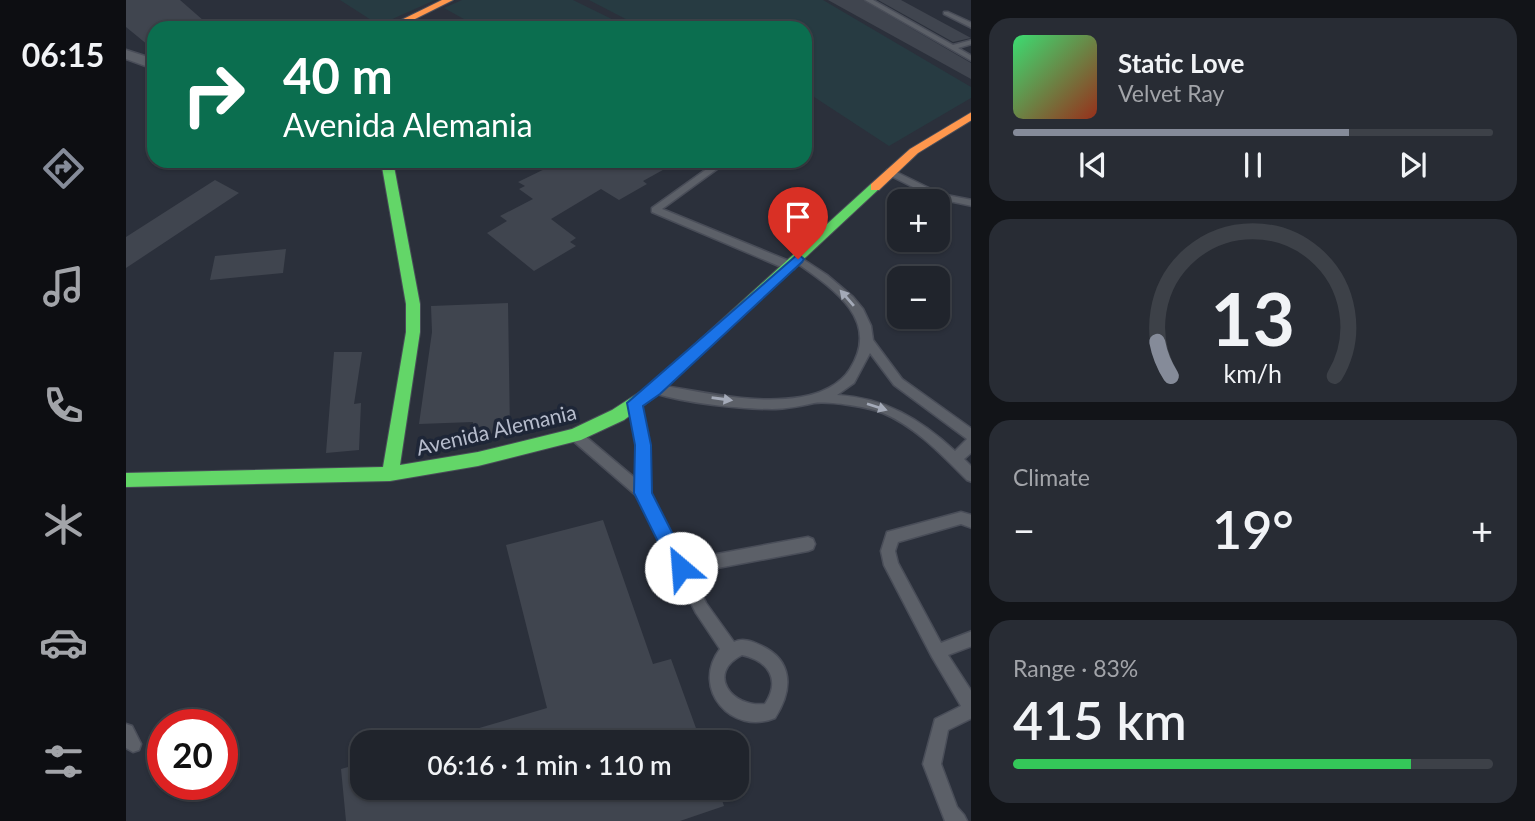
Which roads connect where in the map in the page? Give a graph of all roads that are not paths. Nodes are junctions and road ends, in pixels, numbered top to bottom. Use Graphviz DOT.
graph roads {
  1 [pos="449,0"];
  2 [pos="868,0"];
  3 [pos="946,13"];
  4 [pos="405,21"];
  5 [pos="971,26"];
  6 [pos="971,42"];
  7 [pos="951,48"];
  8 [pos="126,54"];
  9 [pos="971,60"];
  10 [pos="147,62"];
  11 [pos="971,115"];
  12 [pos="388,168"];
  13 [pos="714,168"];
  14 [pos="890,172"];
  15 [pos="971,203"];
  16 [pos="794,262"];
  17 [pos="869,343"];
  18 [pos="654,390"];
  19 [pos="822,399"];
  20 [pos="635,403"];
  21 [pos="575,435"];
  22 [pos="971,436"];
  23 [pos="971,443"];
  24 [pos="955,459"];
  25 [pos="390,474"];
  26 [pos="971,476"];
  27 [pos="126,480"];
  28 [pos="643,493"];
  29 [pos="971,522"];
  30 [pos="808,544"];
  31 [pos="681,568"];
  32 [pos="971,638"];
  33 [pos="730,650"];
  34 [pos="937,652"];
  35 [pos="971,708"];
  36 [pos="958,821"];
  1 -- 4 [label="street"];
  2 -- 7 [label="lane"];
  3 -- 5 [label="lane"];
  6 -- 7 [label="lane"];
  7 -- 9 [label="lane"];
  8 -- 10 [label="street"];
  11 -- 14 [label="street, Avenida Alemania"];
  12 -- 25 [label="street"];
  13 -- 16 [label="lane"];
  14 -- 15 [label="lane"];
  14 -- 16 [label="street, Avenida Alemania"];
  17 -- 16 [label="lane, one-way"];
  16 -- 18 [label="street, Avenida Alemania"];
  17 -- 19 [label="lane"];
  17 -- 22 [label="lane"];
  18 -- 19 [label="lane, one-way"];
  18 -- 20 [label="street, Avenida Alemania"];
  19 -- 24 [label="lane, one-way"];
  20 -- 21 [label="street, Avenida Alemania"];
  20 -- 28 [label="lane"];
  21 -- 25 [label="street, Avenida Alemania"];
  21 -- 28 [label="lane"];
  23 -- 24 [label="lane"];
  24 -- 26 [label="lane"];
  25 -- 27 [label="street, Avenida Alemania"];
  28 -- 31 [label="lane"];
  29 -- 34 [label="lane"];
  30 -- 31 [label="lane"];
  31 -- 33 [label="lane"];
  32 -- 34 [label="lane"];
  33 -- 33 [label="lane"];
  34 -- 35 [label="lane"];
  35 -- 36 [label="lane"];
}
